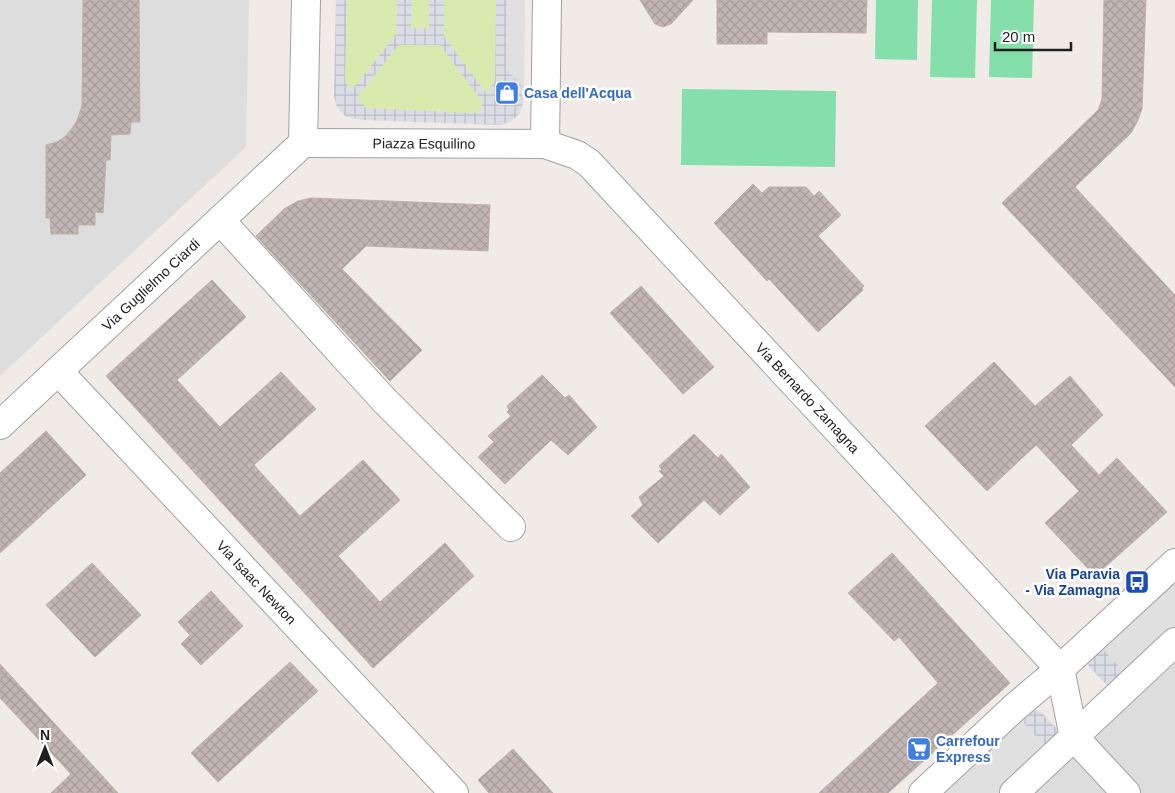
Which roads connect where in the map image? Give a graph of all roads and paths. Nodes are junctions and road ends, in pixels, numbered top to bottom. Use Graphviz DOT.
graph roads {
  1 [pos="306,0"];
  2 [pos="547,0"];
  3 [pos="303,143"];
  4 [pos="545,144"];
  5 [pos="220,220"];
  6 [pos="58,371"];
  7 [pos="0,425"];
  8 [pos="511,528"];
  9 [pos="1175,563"];
  10 [pos="1175,642"];
  11 [pos="1060,669"];
  12 [pos="1074,737"];
  13 [pos="454,793"];
  14 [pos="923,793"];
  15 [pos="1014,793"];
  16 [pos="1126,793"];
  1 -- 3 [label="street"];
  2 -- 4 [label="street"];
  3 -- 4 [label="street, Piazza Esquilino"];
  3 -- 5 [label="street, Via Guglielmo Ciardi"];
  4 -- 11 [label="street, Via Bernardo Zamagna"];
  5 -- 6 [label="street, Via Guglielmo Ciardi"];
  5 -- 8 [label="street"];
  6 -- 7 [label="street, Via Guglielmo Ciardi"];
  6 -- 13 [label="street, Via Isaac Newton"];
  9 -- 11 [label="street"];
  10 -- 12 [label="street"];
  11 -- 12 [label="street"];
  11 -- 14 [label="street"];
  12 -- 15 [label="street"];
  12 -- 16 [label="street"];
}
